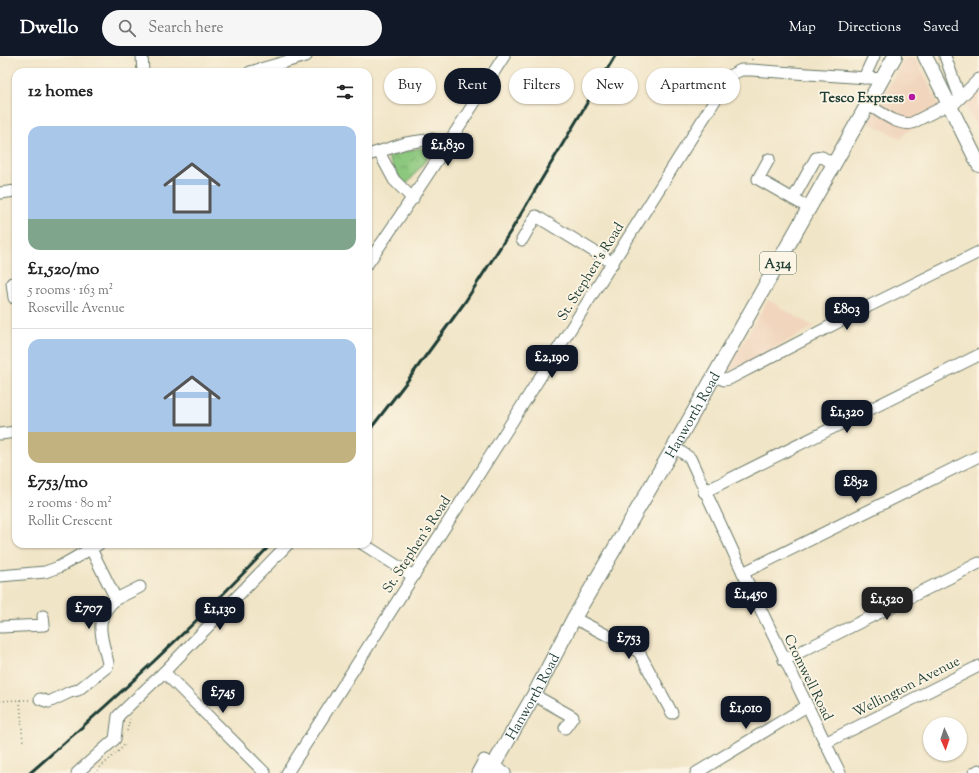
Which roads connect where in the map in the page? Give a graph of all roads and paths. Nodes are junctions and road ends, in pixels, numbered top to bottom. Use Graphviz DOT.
graph roads {
  1 [pos="142,56"];
  2 [pos="306,56"];
  3 [pos="504,56"];
  4 [pos="874,56"];
  5 [pos="895,56"];
  6 [pos="925,56"];
  7 [pos="944,56"];
  8 [pos="143,68"];
  9 [pos="264,68"];
  10 [pos="864,78"];
  11 [pos="882,79"];
  12 [pos="979,80"];
  13 [pos="953,103"];
  14 [pos="867,104"];
  15 [pos="448,145"];
  16 [pos="379,152"];
  17 [pos="372,154"];
  18 [pos="769,159"];
  19 [pos="834,164"];
  20 [pos="979,164"];
  21 [pos="12,192"];
  22 [pos="0,193"];
  23 [pos="413,198"];
  24 [pos="793,199"];
  25 [pos="809,208"];
  26 [pos="522,240"];
  27 [pos="979,252"];
  28 [pos="372,257"];
  29 [pos="612,263"];
  30 [pos="979,355"];
  31 [pos="714,376"];
  32 [pos="12,432"];
  33 [pos="0,434"];
  34 [pos="674,447"];
  35 [pos="979,456"];
  36 [pos="704,492"];
  37 [pos="91,548"];
  38 [pos="96,548"];
  39 [pos="284,548"];
  40 [pos="369,548"];
  41 [pos="979,563"];
  42 [pos="743,573"];
  43 [pos="0,576"];
  44 [pos="413,576"];
  45 [pos="140,587"];
  46 [pos="116,599"];
  47 [pos="43,616"];
  48 [pos="574,618"];
  49 [pos="0,627"];
  50 [pos="784,660"];
  51 [pos="979,666"];
  52 [pos="164,672"];
  53 [pos="534,695"];
  54 [pos="40,699"];
  55 [pos="0,701"];
  56 [pos="807,706"];
  57 [pos="672,713"];
  58 [pos="565,728"];
  59 [pos="23,743"];
  60 [pos="825,743"];
  61 [pos="492,769"];
  62 [pos="979,770"];
  63 [pos="77,773"];
  64 [pos="265,773"];
  65 [pos="287,773"];
  66 [pos="477,773"];
  67 [pos="506,773"];
  68 [pos="696,773"];
  69 [pos="840,773"];
  70 [pos="974,773"];
  1 -- 8 [label="street"];
  2 -- 9 [label="street"];
  3 -- 15 [label="street"];
  4 -- 10 [label="street"];
  5 -- 11 [label="main road, Hanworth Road / A314"];
  6 -- 13 [label="main road"];
  7 -- 13 [label="street"];
  10 -- 11 [label="street, St. Stephen's Road"];
  10 -- 29 [label="street, St. Stephen's Road"];
  11 -- 14 [label="main road, Hanworth Road / A314"];
  12 -- 13 [label="street"];
  13 -- 14 [label="street"];
  13 -- 20 [label="main road"];
  14 -- 19 [label="main road, Hanworth Road / A314"];
  15 -- 16 [label="street"];
  15 -- 23 [label="street"];
  16 -- 17 [label="street"];
  16 -- 23 [label="street"];
  18 -- 24 [label="street"];
  19 -- 24 [label="street"];
  19 -- 25 [label="main road, Hanworth Road / A314"];
  21 -- 22 [label="street"];
  23 -- 28 [label="street"];
  24 -- 25 [label="street"];
  25 -- 31 [label="main road, Hanworth Road / A314"];
  26 -- 29 [label="street"];
  27 -- 31 [label="street"];
  29 -- 44 [label="street, St. Stephen's Road"];
  30 -- 36 [label="street"];
  31 -- 34 [label="main road, Hanworth Road / A314"];
  32 -- 33 [label="street"];
  34 -- 36 [label="street, Cromwell Road"];
  34 -- 48 [label="main road, Hanworth Road / A314"];
  35 -- 42 [label="street"];
  36 -- 42 [label="street, Cromwell Road"];
  37 -- 43 [label="street"];
  38 -- 46 [label="street"];
  39 -- 52 [label="street"];
  40 -- 44 [label="street"];
  41 -- 50 [label="street"];
  42 -- 50 [label="street, Cromwell Road"];
  44 -- 65 [label="street, St. Stephen's Road"];
  45 -- 46 [label="street"];
  46 -- 54 [label="street"];
  47 -- 49 [label="street"];
  48 -- 53 [label="main road, Hanworth Road / A314"];
  48 -- 57 [label="street"];
  50 -- 56 [label="street, Cromwell Road"];
  51 -- 60 [label="street, Wellington Avenue"];
  52 -- 63 [label="street"];
  52 -- 64 [label="street"];
  53 -- 58 [label="street"];
  53 -- 61 [label="main road, Hanworth Road / A314"];
  55 -- 59 [label="path"];
  56 -- 60 [label="street, Cromwell Road"];
  56 -- 68 [label="street"];
  60 -- 69 [label="street, Cromwell Road"];
  61 -- 66 [label="street"];
  61 -- 67 [label="street"];
  62 -- 70 [label="street"];
}
